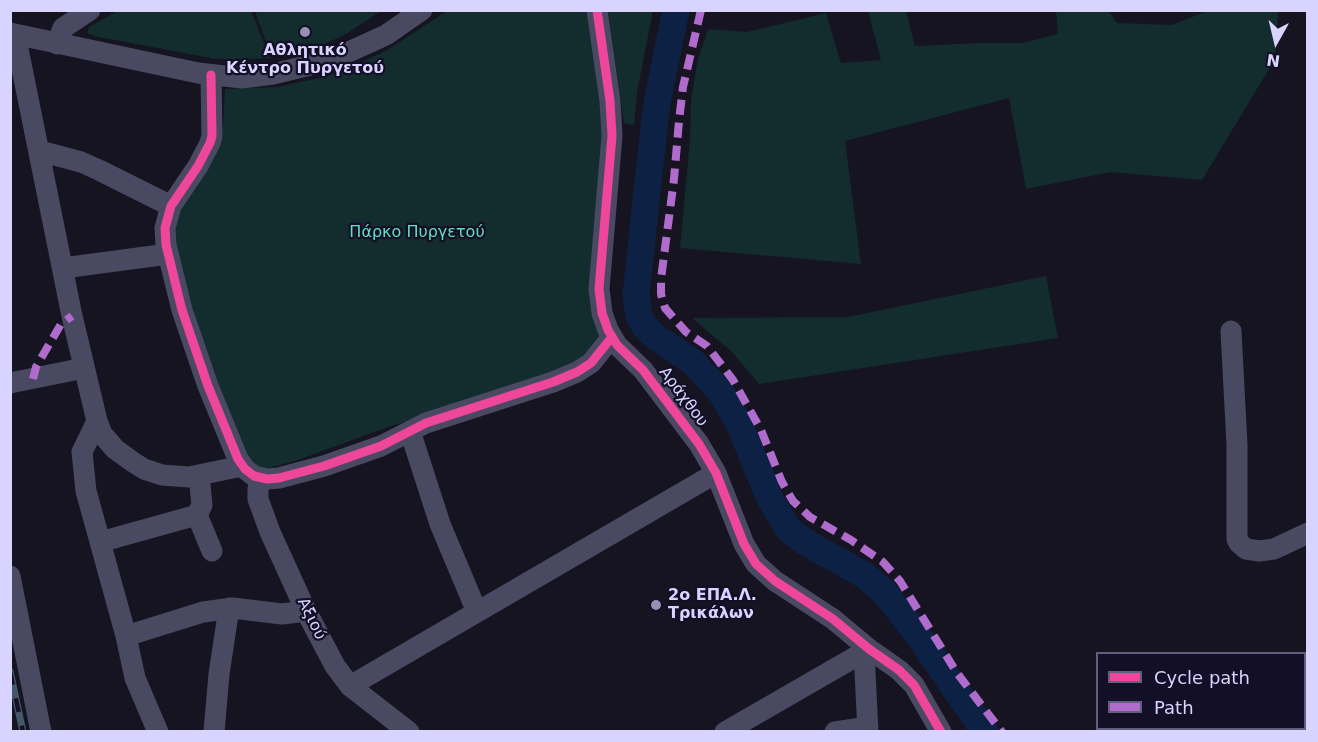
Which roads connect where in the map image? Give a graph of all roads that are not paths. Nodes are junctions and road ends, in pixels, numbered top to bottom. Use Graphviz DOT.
graph roads {
  1 [pos="90,10"];
  2 [pos="422,10"];
  3 [pos="597,10"];
  4 [pos="13,34"];
  5 [pos="57,44"];
  6 [pos="211,75"];
  7 [pos="40,152"];
  8 [pos="171,206"];
  9 [pos="168,254"];
  10 [pos="63,268"];
  11 [pos="1231,331"];
  12 [pos="612,337"];
  13 [pos="84,368"];
  14 [pos="10,383"];
  15 [pos="97,422"];
  16 [pos="410,431"];
  17 [pos="242,466"];
  18 [pos="716,473"];
  19 [pos="199,475"];
  20 [pos="260,478"];
  21 [pos="197,515"];
  22 [pos="1308,533"];
  23 [pos="100,543"];
  24 [pos="212,551"];
  25 [pos="10,576"];
  26 [pos="229,608"];
  27 [pos="306,611"];
  28 [pos="477,612"];
  29 [pos="126,636"];
  30 [pos="867,651"];
  31 [pos="350,686"];
  32 [pos="748,726"];
  33 [pos="936,728"];
  34 [pos="868,729"];
  35 [pos="41,732"];
  36 [pos="159,732"];
  37 [pos="213,732"];
  38 [pos="409,732"];
  39 [pos="725,732"];
  40 [pos="835,732"];
  1 -- 5 [label="street"];
  2 -- 6 [label="street"];
  3 -- 12 [label="street, Αράχθου"];
  4 -- 5 [label="street"];
  4 -- 7 [label="street"];
  5 -- 6 [label="street"];
  6 -- 8 [label="street"];
  7 -- 8 [label="street"];
  7 -- 10 [label="street"];
  8 -- 9 [label="street"];
  9 -- 10 [label="street"];
  9 -- 17 [label="street"];
  10 -- 13 [label="street"];
  11 -- 22 [label="street"];
  12 -- 16 [label="street"];
  12 -- 18 [label="street, Αράχθου"];
  13 -- 14 [label="street"];
  13 -- 15 [label="street"];
  15 -- 19 [label="street"];
  15 -- 23 [label="street"];
  16 -- 20 [label="street"];
  16 -- 28 [label="street"];
  17 -- 19 [label="street"];
  17 -- 20 [label="street"];
  18 -- 28 [label="street"];
  18 -- 30 [label="street, Αράχθου"];
  19 -- 21 [label="street"];
  20 -- 27 [label="street, Αξιού"];
  21 -- 23 [label="street"];
  21 -- 24 [label="street"];
  23 -- 29 [label="street"];
  25 -- 35 [label="street"];
  26 -- 27 [label="street"];
  26 -- 29 [label="street"];
  26 -- 37 [label="street"];
  27 -- 31 [label="street, Αξιού"];
  28 -- 31 [label="street"];
  29 -- 36 [label="street"];
  30 -- 32 [label="street"];
  30 -- 33 [label="street, Αράχθου"];
  30 -- 34 [label="street"];
  31 -- 38 [label="street, Αξιού"];
  32 -- 39 [label="street"];
  34 -- 40 [label="street"];
}
